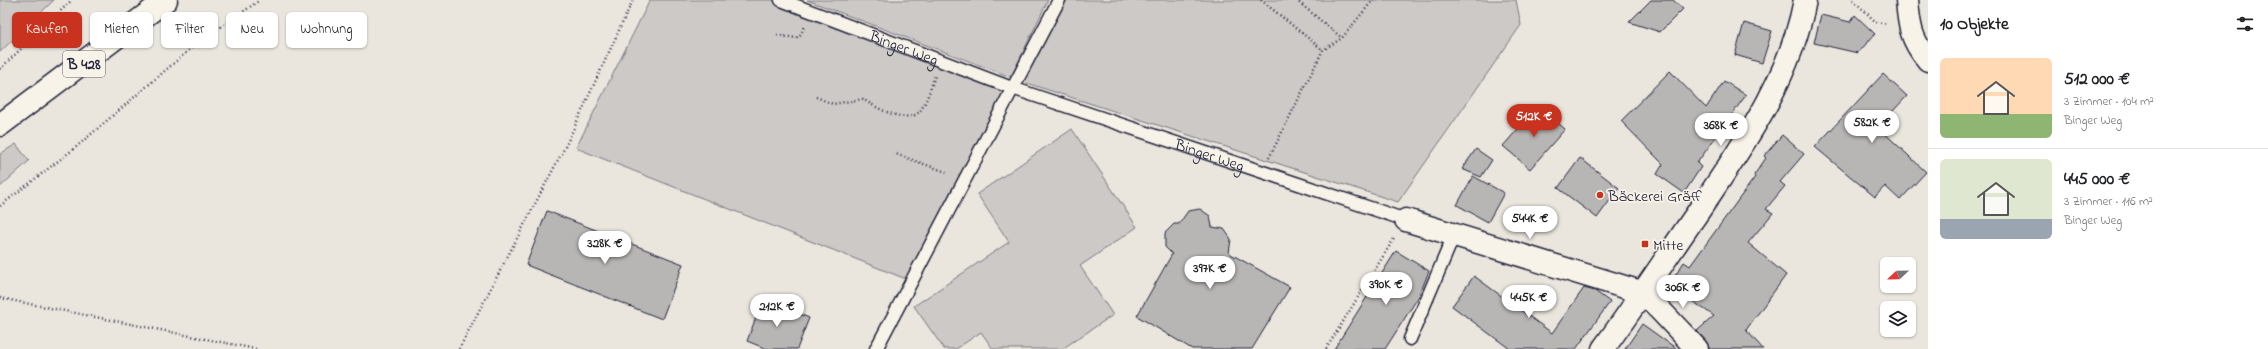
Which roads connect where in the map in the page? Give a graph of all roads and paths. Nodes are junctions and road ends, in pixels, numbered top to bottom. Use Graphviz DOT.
graph roads {
  1 [pos="72,0"];
  2 [pos="166,0"];
  3 [pos="260,0"];
  4 [pos="634,0"];
  5 [pos="781,0"];
  6 [pos="1059,0"];
  7 [pos="1261,0"];
  8 [pos="1296,0"];
  9 [pos="1373,0"];
  10 [pos="1805,0"];
  11 [pos="1853,0"];
  12 [pos="1907,0"];
  13 [pos="1909,28"];
  14 [pos="777,35"];
  15 [pos="796,38"];
  16 [pos="1342,38"];
  17 [pos="1323,50"];
  18 [pos="1928,60"];
  19 [pos="942,61"];
  20 [pos="0,69"];
  21 [pos="1012,88"];
  22 [pos="816,97"];
  23 [pos="0,125"];
  24 [pos="892,153"];
  25 [pos="1263,171"];
  26 [pos="965,179"];
  27 [pos="0,206"];
  28 [pos="1406,220"];
  29 [pos="1454,235"];
  30 [pos="1644,293"];
  31 [pos="0,298"];
  32 [pos="1410,339"];
  33 [pos="256,349"];
  34 [pos="459,349"];
  35 [pos="876,349"];
  36 [pos="1326,349"];
  37 [pos="1602,349"];
  38 [pos="1697,349"];
  1 -- 20 [label="path"];
  2 -- 23 [label="main road, B 428"];
  3 -- 27 [label="path"];
  4 -- 34 [label="path"];
  5 -- 19 [label="lane, Binger Weg"];
  6 -- 21 [label="lane"];
  7 -- 17 [label="path"];
  8 -- 16 [label="path"];
  9 -- 16 [label="path"];
  10 -- 30 [label="main road"];
  11 -- 13 [label="path"];
  12 -- 13 [label="main road"];
  13 -- 18 [label="main road"];
  14 -- 15 [label="path"];
  16 -- 17 [label="path"];
  17 -- 25 [label="path"];
  19 -- 21 [label="lane, Binger Weg"];
  19 -- 22 [label="path"];
  21 -- 25 [label="lane, Binger Weg"];
  21 -- 26 [label="lane"];
  24 -- 26 [label="path"];
  25 -- 28 [label="lane, Binger Weg"];
  26 -- 35 [label="lane"];
  28 -- 29 [label="main road, Binger Weg"];
  28 -- 36 [label="path"];
  29 -- 30 [label="main road, Binger Weg"];
  29 -- 32 [label="lane"];
  30 -- 37 [label="main road"];
  30 -- 38 [label="main road"];
  31 -- 33 [label="path"];
}
